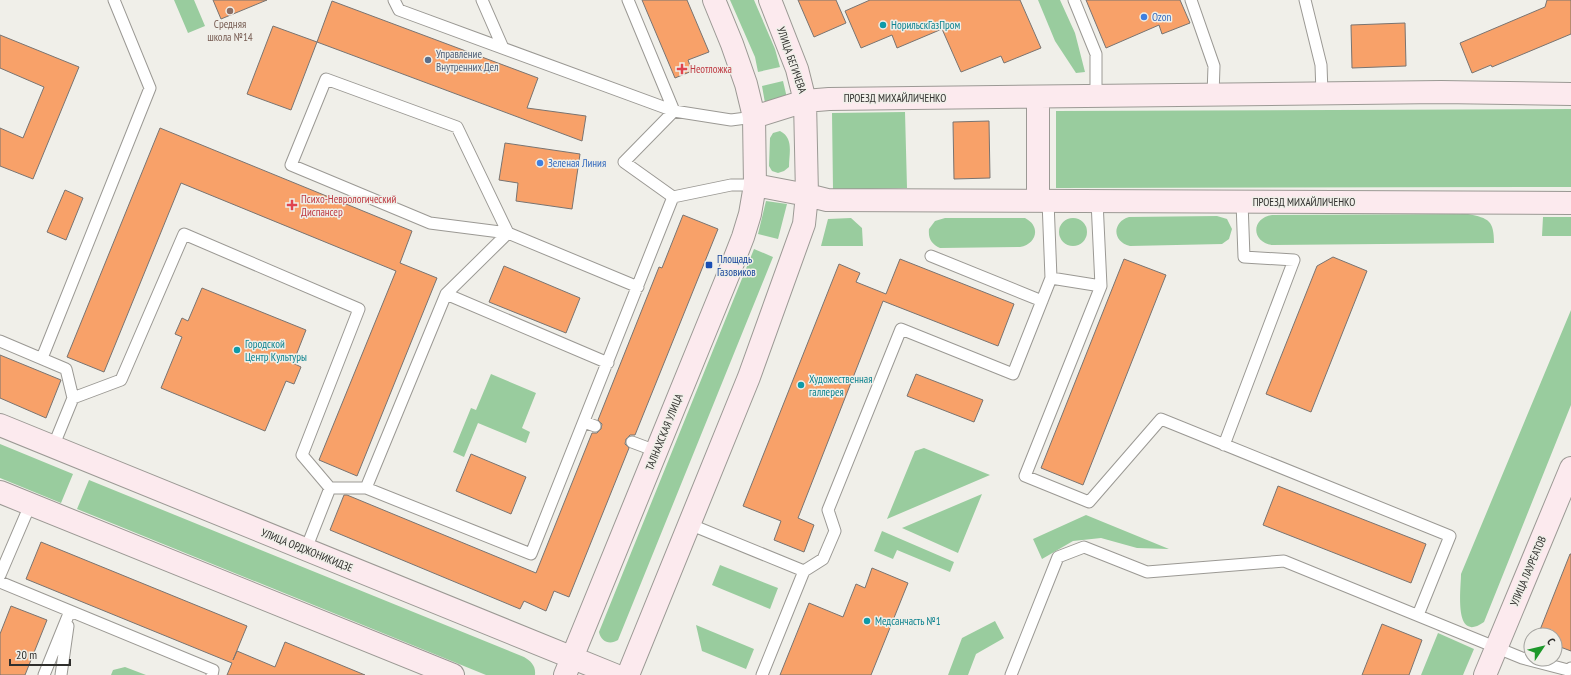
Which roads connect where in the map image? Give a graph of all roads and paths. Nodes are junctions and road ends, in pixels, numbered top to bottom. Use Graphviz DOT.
graph roads {
  1 [pos="114,0"];
  2 [pos="394,0"];
  3 [pos="482,0"];
  4 [pos="628,0"];
  5 [pos="714,0"];
  6 [pos="770,0"];
  7 [pos="1074,0"];
  8 [pos="1190,0"];
  9 [pos="1305,0"];
  10 [pos="503,48"];
  11 [pos="1322,93"];
  12 [pos="1571,94"];
  13 [pos="1213,95"];
  14 [pos="1096,96"];
  15 [pos="1038,97"];
  16 [pos="805,101"];
  17 [pos="674,111"];
  18 [pos="754,117"];
  19 [pos="754,185"];
  20 [pos="807,195"];
  21 [pos="673,197"];
  22 [pos="1043,201"];
  23 [pos="1097,201"];
  24 [pos="1242,202"];
  25 [pos="1571,203"];
  26 [pos="508,233"];
  27 [pos="931,256"];
  28 [pos="1051,278"];
  29 [pos="1101,286"];
  30 [pos="638,287"];
  31 [pos="446,294"];
  32 [pos="1042,301"];
  33 [pos="0,341"];
  34 [pos="42,358"];
  35 [pos="608,363"];
  36 [pos="73,398"];
  37 [pos="584,422"];
  38 [pos="0,425"];
  39 [pos="595,426"];
  40 [pos="632,442"];
  41 [pos="1224,445"];
  42 [pos="53,447"];
  43 [pos="656,451"];
  44 [pos="1571,468"];
  45 [pos="330,488"];
  46 [pos="366,488"];
  47 [pos="0,492"];
  48 [pos="30,505"];
  49 [pos="689,524"];
  50 [pos="306,550"];
  51 [pos="804,571"];
  52 [pos="0,575"];
  53 [pos="0,582"];
  54 [pos="70,611"];
  55 [pos="1418,615"];
  56 [pos="1496,647"];
  57 [pos="568,666"];
  58 [pos="1571,668"];
  59 [pos="44,675"];
  60 [pos="61,675"];
  61 [pos="212,675"];
  62 [pos="453,675"];
  63 [pos="615,675"];
  64 [pos="628,675"];
  65 [pos="762,675"];
  66 [pos="1011,675"];
  67 [pos="1484,675"];
  1 -- 34 [label="lane"];
  2 -- 10 [label="lane"];
  3 -- 10 [label="lane"];
  4 -- 17 [label="lane"];
  5 -- 18 [label="street"];
  6 -- 16 [label="street, УЛИЦА БЕГИЧЕВА"];
  7 -- 14 [label="lane"];
  8 -- 13 [label="lane"];
  9 -- 11 [label="lane"];
  10 -- 17 [label="lane"];
  11 -- 12 [label="street, ПРОЕЗД МИХАЙЛИЧЕНКО"];
  11 -- 13 [label="street, ПРОЕЗД МИХАЙЛИЧЕНКО"];
  13 -- 14 [label="street, ПРОЕЗД МИХАЙЛИЧЕНКО"];
  14 -- 15 [label="street, ПРОЕЗД МИХАЙЛИЧЕНКО"];
  15 -- 16 [label="street, ПРОЕЗД МИХАЙЛИЧЕНКО"];
  15 -- 22 [label="street"];
  16 -- 18 [label="street, ПРОЕЗД МИХАЙЛИЧЕНКО"];
  16 -- 20 [label="street, УЛИЦА БЕГИЧЕВА"];
  17 -- 18 [label="lane"];
  17 -- 21 [label="lane"];
  18 -- 19 [label="street"];
  19 -- 20 [label="street, ПРОЕЗД МИХАЙЛИЧЕНКО"];
  19 -- 21 [label="lane"];
  19 -- 43 [label="street, ТАЛНАХСКАЯ УЛИЦА"];
  20 -- 22 [label="street, ПРОЕЗД МИХАЙЛИЧЕНКО"];
  20 -- 49 [label="street"];
  21 -- 30 [label="lane"];
  22 -- 23 [label="street, ПРОЕЗД МИХАЙЛИЧЕНКО"];
  22 -- 28 [label="lane"];
  23 -- 24 [label="street, ПРОЕЗД МИХАЙЛИЧЕНКО"];
  23 -- 29 [label="lane"];
  24 -- 25 [label="street, ПРОЕЗД МИХАЙЛИЧЕНКО"];
  24 -- 41 [label="lane"];
  26 -- 26 [label="lane"];
  26 -- 30 [label="lane"];
  26 -- 31 [label="lane"];
  27 -- 32 [label="lane"];
  28 -- 29 [label="lane"];
  28 -- 32 [label="lane"];
  29 -- 41 [label="lane"];
  30 -- 35 [label="lane"];
  31 -- 35 [label="lane"];
  31 -- 46 [label="lane"];
  32 -- 51 [label="lane"];
  33 -- 34 [label="lane"];
  34 -- 36 [label="lane"];
  35 -- 37 [label="lane"];
  36 -- 42 [label="lane"];
  36 -- 45 [label="lane"];
  37 -- 39 [label="lane"];
  37 -- 46 [label="lane"];
  38 -- 42 [label="street, УЛИЦА ОРДЖОНИКИДЗЕ"];
  40 -- 43 [label="lane"];
  41 -- 55 [label="lane"];
  42 -- 50 [label="street, УЛИЦА ОРДЖОНИКИДЗЕ"];
  43 -- 57 [label="street, ТАЛНАХСКАЯ УЛИЦА"];
  44 -- 56 [label="street, УЛИЦА ЛАУРЕАТОВ"];
  45 -- 46 [label="lane"];
  45 -- 50 [label="lane"];
  47 -- 48 [label="street"];
  48 -- 52 [label="lane"];
  48 -- 62 [label="street"];
  49 -- 51 [label="lane"];
  49 -- 64 [label="street"];
  50 -- 57 [label="street, УЛИЦА ОРДЖОНИКИДЗЕ"];
  51 -- 65 [label="lane"];
  53 -- 54 [label="lane"];
  54 -- 59 [label="lane"];
  54 -- 60 [label="lane"];
  54 -- 61 [label="lane"];
  55 -- 56 [label="lane"];
  55 -- 66 [label="lane"];
  56 -- 58 [label="lane"];
  56 -- 67 [label="street, УЛИЦА ЛАУРЕАТОВ"];
  57 -- 63 [label="street, УЛИЦА ОРДЖОНИКИДЗЕ"];
}
